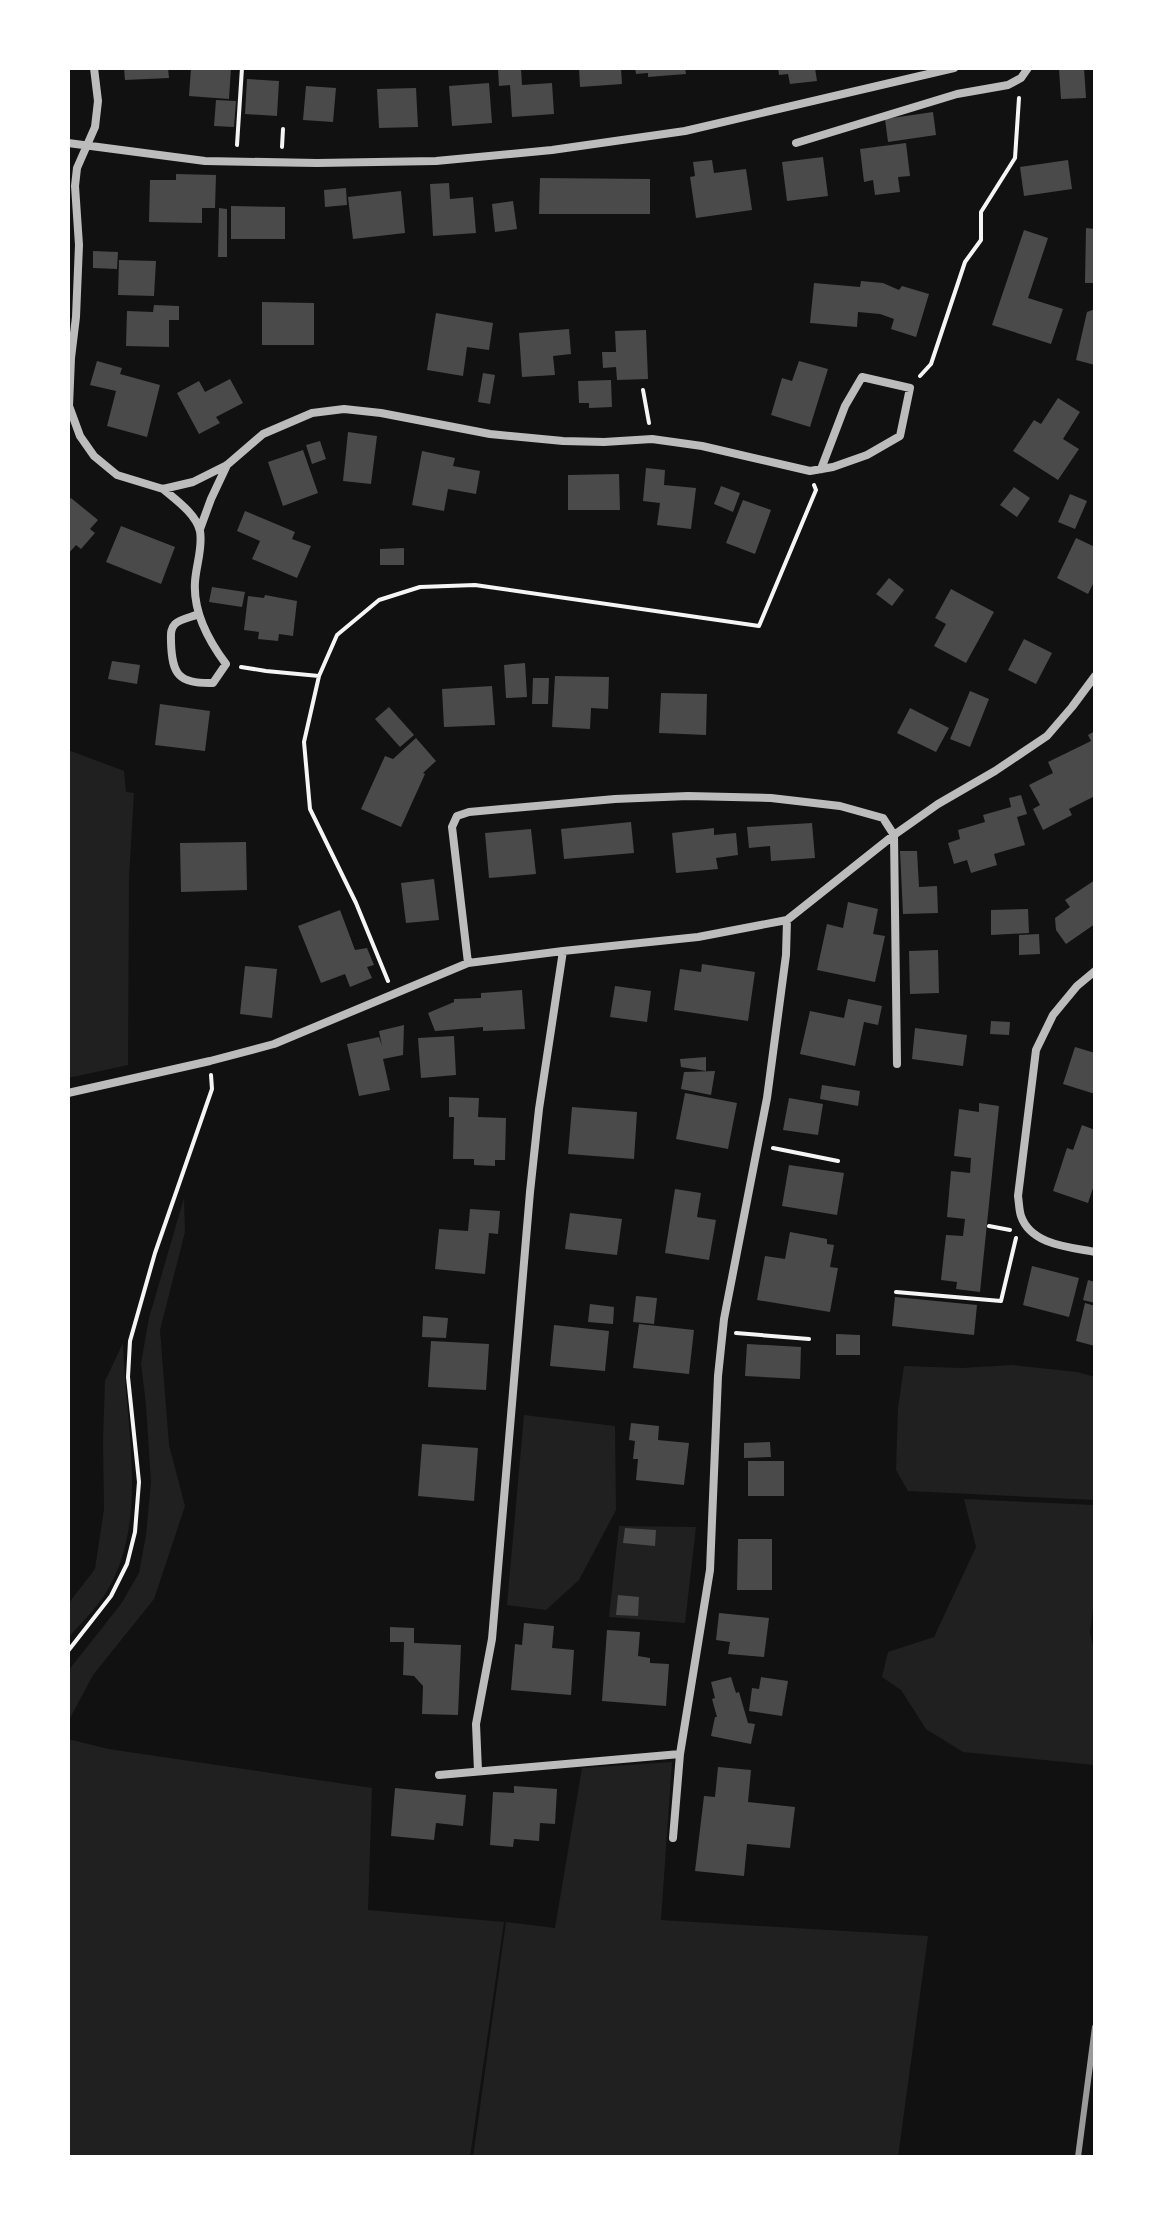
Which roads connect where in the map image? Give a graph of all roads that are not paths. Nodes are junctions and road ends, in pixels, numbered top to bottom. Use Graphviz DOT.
graph roads {
  1 [pos="94,68"];
  2 [pos="954,68"];
  3 [pos="1028,68"];
  4 [pos="68,143"];
  5 [pos="796,143"];
  6 [pos="87,146"];
  7 [pos="227,465"];
  8 [pos="821,469"];
  9 [pos="163,489"];
  10 [pos="200,529"];
  11 [pos="199,614"];
  12 [pos="1094,681"];
  13 [pos="894,835"];
  14 [pos="787,920"];
  15 [pos="563,951"];
  16 [pos="468,963"];
  17 [pos="1095,971"];
  18 [pos="897,1064"];
  19 [pos="68,1093"];
  20 [pos="1095,1252"];
  21 [pos="680,1754"];
  22 [pos="478,1771"];
  23 [pos="439,1775"];
  24 [pos="673,1838"];
  1 -- 6 [label="street"];
  2 -- 6 [label="street"];
  3 -- 5 [label="street"];
  4 -- 6 [label="street"];
  6 -- 9 [label="street"];
  7 -- 8 [label="street"];
  7 -- 9 [label="street"];
  7 -- 10 [label="street"];
  8 -- 8 [label="street"];
  9 -- 10 [label="street"];
  10 -- 11 [label="street"];
  11 -- 11 [label="street"];
  12 -- 13 [label="street"];
  13 -- 14 [label="street"];
  13 -- 16 [label="street"];
  13 -- 18 [label="street"];
  14 -- 15 [label="street"];
  14 -- 21 [label="street"];
  15 -- 16 [label="street"];
  15 -- 22 [label="street"];
  16 -- 19 [label="street"];
  17 -- 20 [label="street"];
  21 -- 22 [label="street"];
  21 -- 24 [label="street"];
  22 -- 23 [label="street"];
}
